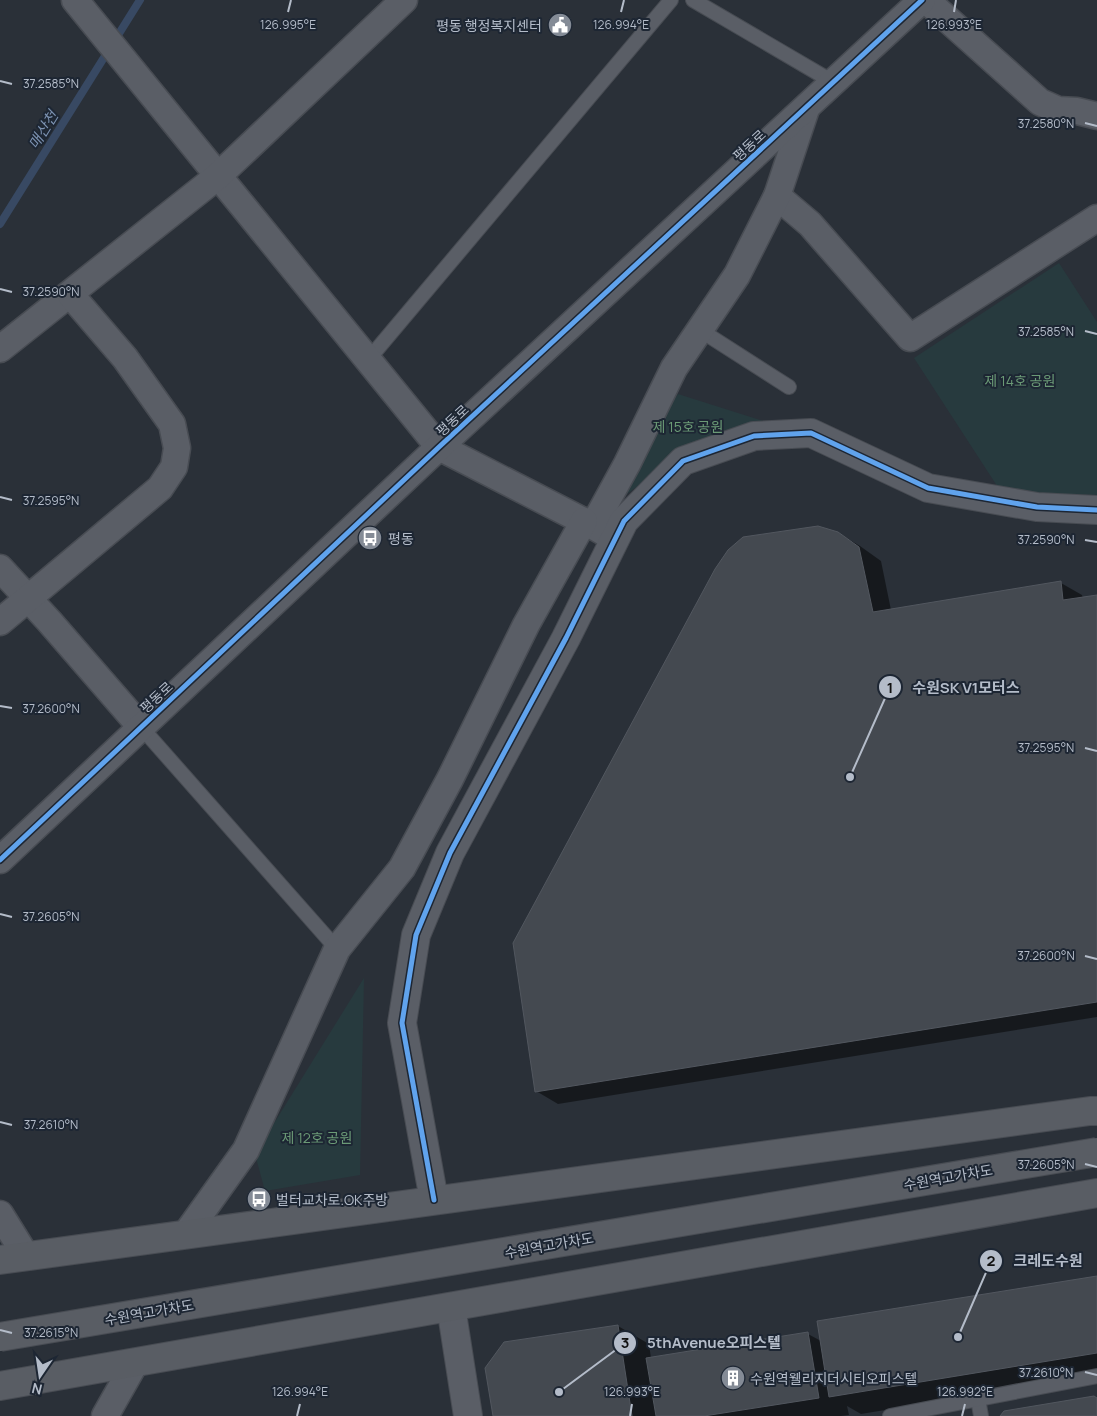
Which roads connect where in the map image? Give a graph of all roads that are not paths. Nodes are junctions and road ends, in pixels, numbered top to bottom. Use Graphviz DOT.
graph roads {
  1 [pos="75,0"];
  2 [pos="404,0"];
  3 [pos="671,0"];
  4 [pos="693,0"];
  5 [pos="924,0"];
  6 [pos="833,82"];
  7 [pos="807,106"];
  8 [pos="1097,116"];
  9 [pos="218,176"];
  10 [pos="777,196"];
  11 [pos="1097,218"];
  12 [pos="70,294"];
  13 [pos="700,330"];
  14 [pos="0,349"];
  15 [pos="368,360"];
  16 [pos="789,387"];
  17 [pos="439,447"];
  18 [pos="1097,510"];
  19 [pos="598,528"];
  20 [pos="0,568"];
  21 [pos="29,599"];
  22 [pos="0,622"];
  23 [pos="141,727"];
  24 [pos="0,860"];
  25 [pos="337,949"];
  26 [pos="1095,1109"];
  27 [pos="1097,1152"];
  28 [pos="1097,1193"];
  29 [pos="434,1200"];
  30 [pos="0,1214"];
  31 [pos="186,1234"];
  32 [pos="13,1258"];
  33 [pos="451,1307"];
  34 [pos="0,1337"];
  35 [pos="135,1362"];
  36 [pos="1097,1376"];
  37 [pos="0,1386"];
  38 [pos="978,1399"];
  39 [pos="105,1416"];
  40 [pos="468,1416"];
  41 [pos="890,1416"];
  42 [pos="981,1416"];
  1 -- 9 [label="street"];
  2 -- 9 [label="street"];
  3 -- 15 [label="lane"];
  4 -- 6 [label="lane"];
  5 -- 6 [label="street, 평동로"];
  5 -- 8 [label="street"];
  6 -- 7 [label="street, 평동로"];
  7 -- 10 [label="street"];
  7 -- 17 [label="street, 평동로"];
  9 -- 12 [label="street"];
  9 -- 15 [label="street"];
  10 -- 11 [label="street"];
  10 -- 13 [label="street"];
  12 -- 14 [label="street"];
  12 -- 21 [label="street"];
  13 -- 16 [label="lane"];
  13 -- 19 [label="street"];
  15 -- 17 [label="street"];
  17 -- 19 [label="street"];
  17 -- 23 [label="street, 평동로"];
  18 -- 19 [label="street"];
  19 -- 25 [label="street"];
  19 -- 29 [label="street"];
  20 -- 21 [label="street"];
  21 -- 22 [label="street"];
  21 -- 23 [label="street"];
  23 -- 24 [label="street, 평동로"];
  23 -- 25 [label="lane"];
  25 -- 31 [label="street"];
  26 -- 29 [label="main road"];
  27 -- 34 [label="main road, 수원역고가차도, bridge"];
  28 -- 33 [label="main road"];
  29 -- 31 [label="main road"];
  30 -- 32 [label="street"];
  31 -- 32 [label="main road"];
  33 -- 35 [label="main road"];
  33 -- 40 [label="street"];
  35 -- 37 [label="main road"];
  35 -- 39 [label="street"];
  36 -- 38 [label="lane"];
  38 -- 41 [label="lane"];
  38 -- 42 [label="lane"];
}
